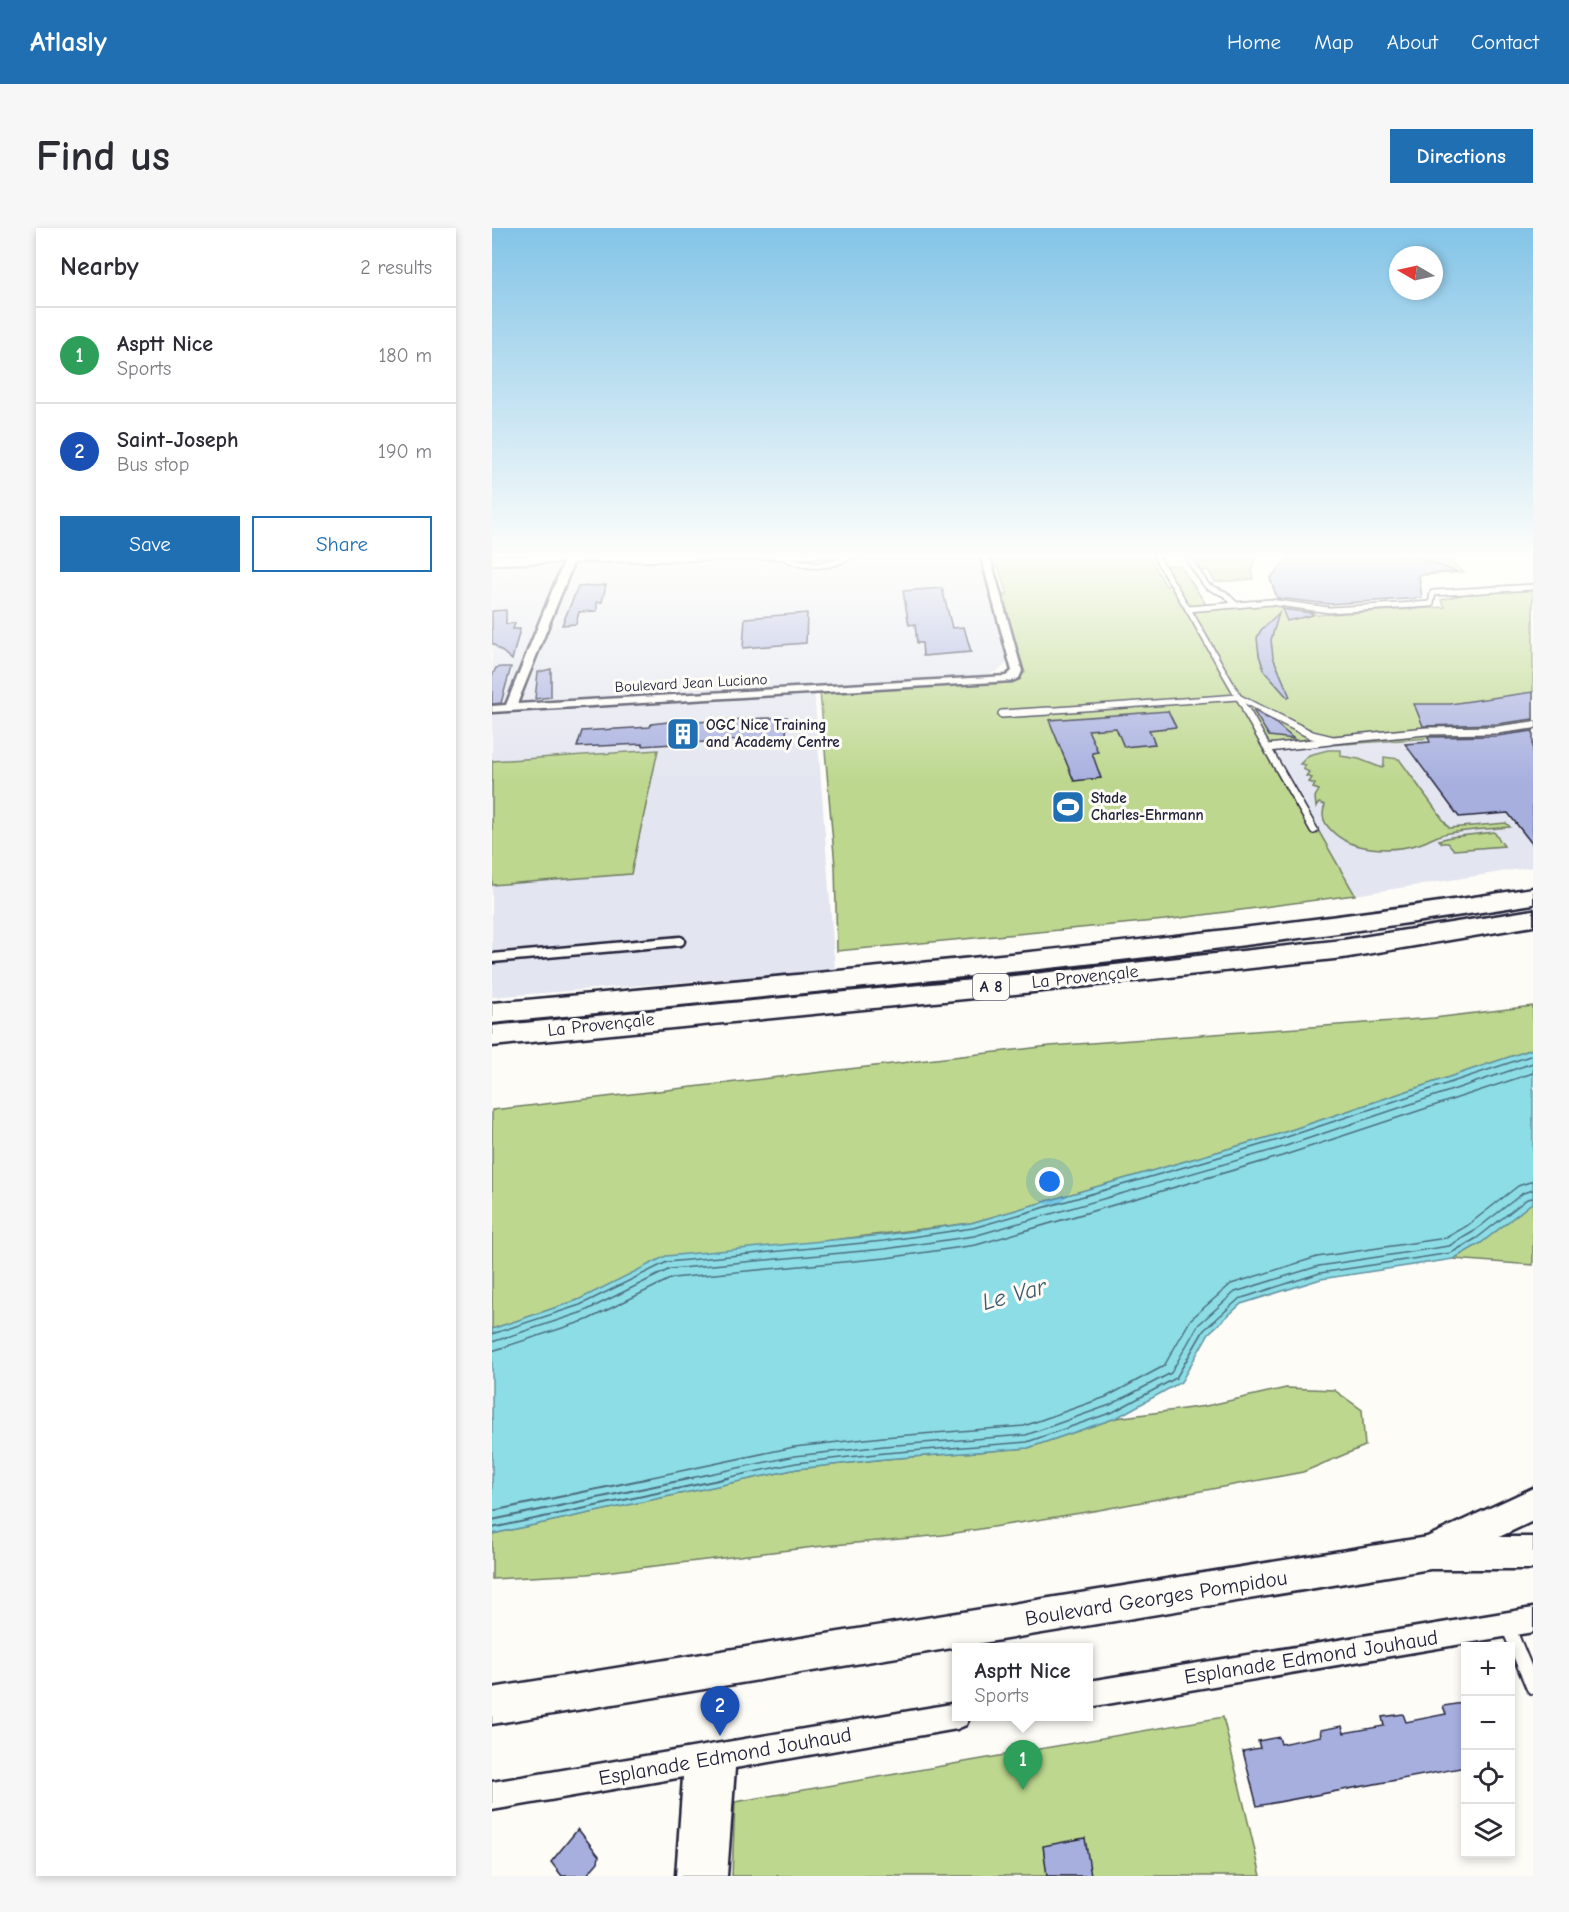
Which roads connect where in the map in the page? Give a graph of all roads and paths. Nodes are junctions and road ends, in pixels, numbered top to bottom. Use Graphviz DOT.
graph roads {
  1 [pos="538,630"];
  2 [pos="1006,630"];
  3 [pos="1200,630"];
  4 [pos="1238,697"];
  5 [pos="510,708"];
  6 [pos="492,709"];
  7 [pos="1002,714"];
  8 [pos="1533,725"];
  9 [pos="1333,740"];
  10 [pos="1268,748"];
  11 [pos="1314,830"];
  12 [pos="1533,896"];
  13 [pos="1533,918"];
  14 [pos="680,941"];
  15 [pos="492,958"];
  16 [pos="492,1013"];
  17 [pos="492,1036"];
  18 [pos="1533,1504"];
  19 [pos="1533,1552"];
  20 [pos="1430,1553"];
  21 [pos="1533,1620"];
  22 [pos="1507,1624"];
  23 [pos="1533,1687"];
  24 [pos="1093,1693"];
  25 [pos="492,1706"];
  26 [pos="952,1717"];
  27 [pos="710,1759"];
  28 [pos="492,1796"];
  29 [pos="690,1876"];
  30 [pos="713,1876"];
  1 -- 5 [label="street"];
  2 -- 5 [label="street, Boulevard Jean Luciano"];
  3 -- 4 [label="lane"];
  4 -- 7 [label="lane"];
  4 -- 9 [label="lane"];
  4 -- 10 [label="lane"];
  5 -- 6 [label="street, Boulevard Jean Luciano"];
  8 -- 9 [label="lane"];
  9 -- 10 [label="lane"];
  10 -- 11 [label="lane"];
  12 -- 16 [label="highway, La Provençale / A 8"];
  13 -- 17 [label="highway, La Provençale / A 8"];
  14 -- 15 [label="lane"];
  18 -- 20 [label="main road, Boulevard Georges Pompidou"];
  19 -- 20 [label="main road, Boulevard Georges Pompidou"];
  20 -- 25 [label="main road, Boulevard Georges Pompidou"];
  21 -- 22 [label="street, Esplanade Edmond Jouhaud"];
  22 -- 23 [label="lane"];
  22 -- 24 [label="street, Esplanade Edmond Jouhaud"];
  26 -- 27 [label="street, Esplanade Edmond Jouhaud"];
  27 -- 28 [label="street, Esplanade Edmond Jouhaud"];
  27 -- 29 [label="street"];
  27 -- 30 [label="street"];
}
